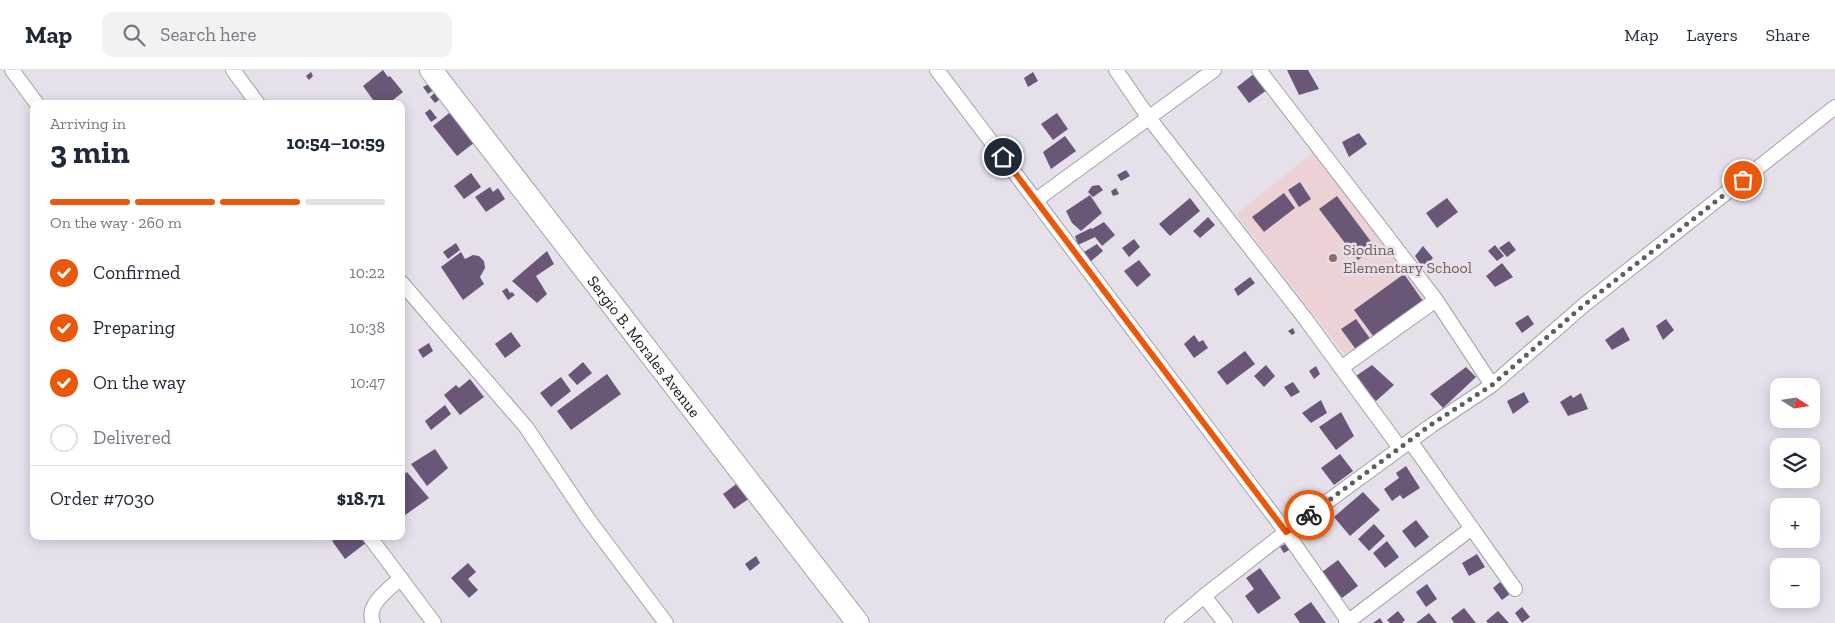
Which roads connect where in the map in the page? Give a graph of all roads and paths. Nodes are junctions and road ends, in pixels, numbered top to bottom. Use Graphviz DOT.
graph roads {
  1 [pos="12,70"];
  2 [pos="233,70"];
  3 [pos="431,70"];
  4 [pos="937,70"];
  5 [pos="1116,70"];
  6 [pos="1214,70"];
  7 [pos="1259,70"];
  8 [pos="34,100"];
  9 [pos="255,100"];
  10 [pos="1835,107"];
  11 [pos="1149,118"];
  12 [pos="1036,200"];
  13 [pos="405,287"];
  14 [pos="1436,300"];
  15 [pos="1341,368"];
  16 [pos="1492,385"];
  17 [pos="1405,444"];
  18 [pos="1472,528"];
  19 [pos="1286,532"];
  20 [pos="372,540"];
  21 [pos="401,578"];
  22 [pos="1515,589"];
  23 [pos="1204,596"];
  24 [pos="1347,622"];
  25 [pos="373,623"];
  26 [pos="434,623"];
  27 [pos="666,623"];
  28 [pos="858,623"];
  29 [pos="1172,623"];
  30 [pos="1225,623"];
  1 -- 8 [label="street"];
  2 -- 9 [label="street"];
  3 -- 28 [label="main road, Sergio B. Morales Avenue"];
  4 -- 12 [label="street"];
  5 -- 11 [label="street"];
  6 -- 11 [label="street"];
  7 -- 14 [label="street"];
  10 -- 16 [label="street"];
  11 -- 12 [label="street"];
  11 -- 15 [label="street"];
  12 -- 19 [label="street"];
  13 -- 27 [label="street"];
  14 -- 15 [label="street"];
  14 -- 16 [label="street"];
  15 -- 17 [label="street"];
  16 -- 17 [label="street"];
  17 -- 18 [label="street"];
  17 -- 19 [label="street"];
  18 -- 22 [label="street"];
  18 -- 24 [label="street"];
  19 -- 23 [label="street"];
  19 -- 24 [label="street"];
  20 -- 21 [label="street"];
  21 -- 25 [label="street"];
  21 -- 26 [label="street"];
  23 -- 29 [label="street"];
  23 -- 30 [label="street"];
}
